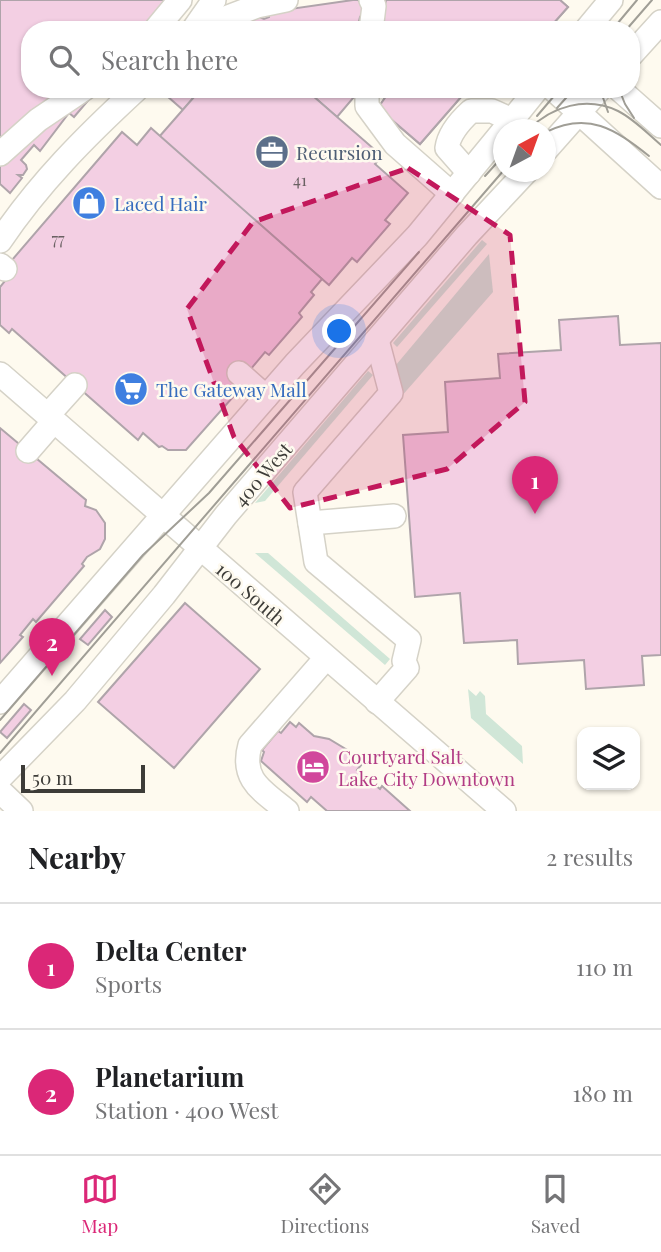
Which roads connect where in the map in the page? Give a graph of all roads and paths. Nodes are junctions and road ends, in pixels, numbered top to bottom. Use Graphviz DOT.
graph roads {
  1 [pos="180,0"];
  2 [pos="214,0"];
  3 [pos="286,0"];
  4 [pos="371,0"];
  5 [pos="611,0"];
  6 [pos="162,21"];
  7 [pos="199,21"];
  8 [pos="216,21"];
  9 [pos="372,21"];
  10 [pos="594,21"];
  11 [pos="661,22"];
  12 [pos="640,45"];
  13 [pos="71,98"];
  14 [pos="128,98"];
  15 [pos="367,98"];
  16 [pos="530,98"];
  17 [pos="563,98"];
  18 [pos="592,98"];
  19 [pos="630,98"];
  20 [pos="579,113"];
  21 [pos="500,119"];
  22 [pos="513,119"];
  23 [pos="661,126"];
  24 [pos="556,138"];
  25 [pos="493,144"];
  26 [pos="0,154"];
  27 [pos="469,173"];
  28 [pos="517,182"];
  29 [pos="661,187"];
  30 [pos="452,194"];
  31 [pos="0,241"];
  32 [pos="377,340"];
  33 [pos="239,373"];
  34 [pos="0,374"];
  35 [pos="75,384"];
  36 [pos="266,397"];
  37 [pos="51,418"];
  38 [pos="28,451"];
  39 [pos="162,516"];
  40 [pos="394,516"];
  41 [pos="310,523"];
  42 [pos="200,548"];
  43 [pos="326,658"];
  44 [pos="0,702"];
  45 [pos="377,702"];
  46 [pos="0,778"];
  47 [pos="0,791"];
  48 [pos="21,811"];
  49 [pos="287,811"];
  50 [pos="504,811"];
  1 -- 6 [label="street"];
  2 -- 7 [label="street"];
  3 -- 8 [label="street"];
  4 -- 9 [label="street"];
  5 -- 10 [label="street"];
  11 -- 12 [label="street"];
  13 -- 26 [label="street"];
  14 -- 31 [label="street"];
  15 -- 30 [label="street"];
  16 -- 22 [label="street"];
  17 -- 20 [label="street"];
  18 -- 20 [label="street"];
  19 -- 23 [label="street"];
  20 -- 24 [label="street"];
  20 -- 29 [label="street"];
  21 -- 27 [label="street"];
  25 -- 27 [label="street"];
  27 -- 30 [label="street"];
  28 -- 32 [label="street, 400 West"];
  30 -- 36 [label="street"];
  32 -- 41 [label="street"];
  32 -- 42 [label="street, 400 West"];
  33 -- 36 [label="street"];
  34 -- 37 [label="street, 100 South"];
  35 -- 37 [label="street"];
  36 -- 39 [label="street"];
  37 -- 38 [label="street"];
  37 -- 39 [label="street, 100 South"];
  39 -- 42 [label="street, 100 South"];
  39 -- 44 [label="street"];
  40 -- 41 [label="street"];
  41 -- 45 [label="street"];
  42 -- 43 [label="street, 100 South"];
  42 -- 46 [label="street, 400 West"];
  43 -- 45 [label="street, 100 South"];
  43 -- 49 [label="street"];
  45 -- 50 [label="street, 100 South"];
  47 -- 48 [label="street"];
}
